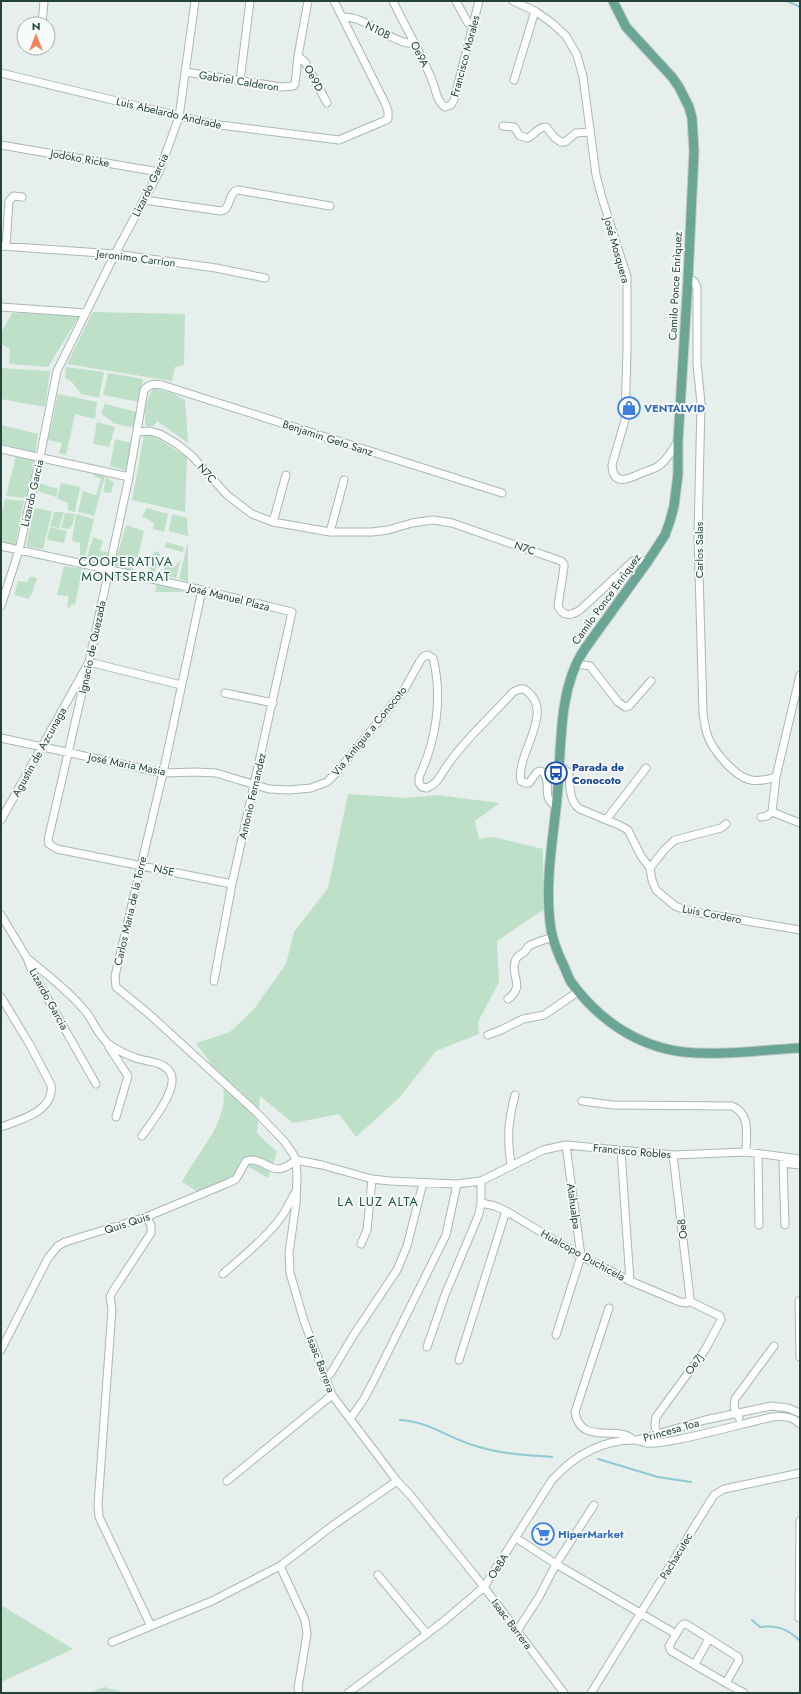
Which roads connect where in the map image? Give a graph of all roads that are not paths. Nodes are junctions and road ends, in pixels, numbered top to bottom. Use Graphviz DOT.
graph roads {
  1 [pos="44,1"];
  2 [pos="195,1"];
  3 [pos="250,1"];
  4 [pos="308,1"];
  5 [pos="334,1"];
  6 [pos="393,1"];
  7 [pos="456,1"];
  8 [pos="479,1"];
  9 [pos="513,1"];
  10 [pos="613,1"];
  11 [pos="535,11"];
  12 [pos="43,16"];
  13 [pos="342,17"];
  14 [pos="473,25"];
  15 [pos="415,44"];
  16 [pos="298,56"];
  17 [pos="185,72"];
  18 [pos="1,73"];
  19 [pos="514,80"];
  20 [pos="240,81"];
  21 [pos="327,103"];
  22 [pos="445,107"];
  23 [pos="179,117"];
  24 [pos="503,126"];
  25 [pos="590,132"];
  26 [pos="1,145"];
  27 [pos="159,172"];
  28 [pos="22,197"];
  29 [pos="144,200"];
  30 [pos="330,206"];
  31 [pos="4,246"];
  32 [pos="115,254"];
  33 [pos="265,278"];
  34 [pos="688,279"];
  35 [pos="1,307"];
  36 [pos="86,313"];
  37 [pos="154,384"];
  38 [pos="138,432"];
  39 [pos="678,441"];
  40 [pos="1,449"];
  41 [pos="40,457"];
  42 [pos="286,475"];
  43 [pos="129,477"];
  44 [pos="344,480"];
  45 [pos="502,493"];
  46 [pos="272,522"];
  47 [pos="330,532"];
  48 [pos="1,546"];
  49 [pos="19,550"];
  50 [pos="648,561"];
  51 [pos="108,569"];
  52 [pos="202,590"];
  53 [pos="1,606"];
  54 [pos="292,612"];
  55 [pos="89,662"];
  56 [pos="576,664"];
  57 [pos="800,675"];
  58 [pos="651,681"];
  59 [pos="181,684"];
  60 [pos="225,693"];
  61 [pos="273,703"];
  62 [pos="1,738"];
  63 [pos="42,747"];
  64 [pos="69,753"];
  65 [pos="560,766"];
  66 [pos="646,768"];
  67 [pos="163,773"];
  68 [pos="776,776"];
  69 [pos="254,784"];
  70 [pos="556,806"];
  71 [pos="772,812"];
  72 [pos="761,817"];
  73 [pos="1,820"];
  74 [pos="606,820"];
  75 [pos="800,823"];
  76 [pos="726,824"];
  77 [pos="49,844"];
  78 [pos="141,865"];
  79 [pos="650,868"];
  80 [pos="232,884"];
  81 [pos="1,915"];
  82 [pos="800,930"];
  83 [pos="553,937"];
  84 [pos="27,958"];
  85 [pos="214,981"];
  86 [pos="579,991"];
  87 [pos="1,997"];
  88 [pos="508,998"];
  89 [pos="488,1035"];
  90 [pos="107,1044"];
  91 [pos="800,1048"];
  92 [pos="96,1084"];
  93 [pos="515,1095"];
  94 [pos="582,1102"];
  95 [pos="116,1117"];
  96 [pos="1,1127"];
  97 [pos="142,1136"];
  98 [pos="566,1145"];
  99 [pos="621,1151"];
  100 [pos="746,1152"];
  101 [pos="758,1154"];
  102 [pos="673,1155"];
  103 [pos="296,1160"];
  104 [pos="800,1160"];
  105 [pos="511,1165"];
  106 [pos="800,1165"];
  107 [pos="372,1179"];
  108 [pos="481,1181"];
  109 [pos="423,1183"];
  110 [pos="457,1184"];
  111 [pos="297,1189"];
  112 [pos="481,1203"];
  113 [pos="506,1211"];
  114 [pos="146,1217"];
  115 [pos="759,1225"];
  116 [pos="785,1225"];
  117 [pos="361,1244"];
  118 [pos="581,1256"];
  119 [pos="223,1274"];
  120 [pos="630,1281"];
  121 [pos="799,1301"];
  122 [pos="688,1302"];
  123 [pos="609,1308"];
  124 [pos="556,1335"];
  125 [pos="774,1346"];
  126 [pos="427,1347"];
  127 [pos="1,1350"];
  128 [pos="800,1357"];
  129 [pos="459,1360"];
  130 [pos="325,1379"];
  131 [pos="332,1395"];
  132 [pos="738,1413"];
  133 [pos="800,1413"];
  134 [pos="350,1418"];
  135 [pos="740,1424"];
  136 [pos="800,1424"];
  137 [pos="657,1438"];
  138 [pos="635,1440"];
  139 [pos="800,1473"];
  140 [pos="227,1481"];
  141 [pos="397,1481"];
  142 [pos="594,1505"];
  143 [pos="800,1521"];
  144 [pos="516,1538"];
  145 [pos="556,1564"];
  146 [pos="280,1566"];
  147 [pos="378,1575"];
  148 [pos="484,1588"];
  149 [pos="641,1613"];
  150 [pos="799,1618"];
  151 [pos="151,1626"];
  152 [pos="517,1631"];
  153 [pos="427,1634"];
  154 [pos="676,1634"];
  155 [pos="709,1639"];
  156 [pos="112,1642"];
  157 [pos="695,1664"];
  158 [pos="726,1683"];
  159 [pos="299,1693"];
  160 [pos="348,1693"];
  161 [pos="564,1693"];
  162 [pos="591,1693"];
  163 [pos="744,1693"];
  1 -- 12 [label="street"];
  2 -- 17 [label="street, Lizardo Garcia"];
  3 -- 20 [label="street"];
  4 -- 16 [label="street"];
  5 -- 13 [label="street"];
  6 -- 15 [label="street, Oe9A"];
  7 -- 14 [label="street"];
  8 -- 14 [label="street, Francisco Morales"];
  9 -- 11 [label="street, José Mosquera"];
  10 -- 34 [label="main road, Camilo Ponce Enrìquez"];
  11 -- 19 [label="street"];
  11 -- 25 [label="street, José Mosquera"];
  13 -- 15 [label="street, N10B"];
  13 -- 23 [label="street, Luis Abelardo Andrade"];
  14 -- 22 [label="street, Francisco Morales"];
  15 -- 22 [label="street, Oe9A"];
  16 -- 20 [label="street, Gabriel Calderon"];
  16 -- 21 [label="street, Oe9D"];
  17 -- 20 [label="street, Gabriel Calderon"];
  17 -- 23 [label="street, Lizardo Garcia"];
  18 -- 23 [label="street, Luis Abelardo Andrade"];
  23 -- 27 [label="street, Lizardo Garcia"];
  24 -- 25 [label="street"];
  25 -- 39 [label="street, José Mosquera"];
  26 -- 27 [label="street, Jodoko Ricke"];
  27 -- 29 [label="street, Lizardo Garcia"];
  28 -- 31 [label="street, Jeronimo Carrion"];
  29 -- 30 [label="street"];
  29 -- 32 [label="street, Lizardo Garcia"];
  31 -- 32 [label="street, Jeronimo Carrion"];
  32 -- 33 [label="street, Jeronimo Carrion"];
  32 -- 36 [label="street, Lizardo Garcia"];
  34 -- 39 [label="main road, Camilo Ponce Enrìquez"];
  34 -- 68 [label="street, Carlos Salas"];
  35 -- 36 [label="street"];
  36 -- 41 [label="street, Lizardo Garcia"];
  37 -- 38 [label="street, Ignacio de Quezada"];
  37 -- 45 [label="street, Benjamin Geto Sanz"];
  38 -- 43 [label="street, Ignacio de Quezada"];
  38 -- 46 [label="street, N7C"];
  39 -- 50 [label="main road, Camilo Ponce Enrìquez"];
  40 -- 41 [label="street"];
  41 -- 43 [label="street"];
  41 -- 49 [label="street, Lizardo Garcia"];
  42 -- 46 [label="street"];
  43 -- 51 [label="street, Ignacio de Quezada"];
  44 -- 47 [label="street"];
  46 -- 47 [label="street, N7C"];
  47 -- 50 [label="street, N7C"];
  48 -- 49 [label="street, José Manuel Plaza"];
  49 -- 51 [label="street, José Manuel Plaza"];
  49 -- 53 [label="street, Lizardo Garcia"];
  50 -- 56 [label="main road, Camilo Ponce Enrìquez"];
  51 -- 52 [label="street, José Manuel Plaza"];
  51 -- 55 [label="street, Ignacio de Quezada"];
  52 -- 54 [label="street, José Manuel Plaza"];
  52 -- 59 [label="street, Carlos Maria de la Torre"];
  54 -- 61 [label="street, Antonio Fernandez"];
  55 -- 59 [label="street"];
  55 -- 63 [label="street, Agustin de Azcunaga"];
  55 -- 64 [label="street, Ignacio de Quezada"];
  56 -- 58 [label="street"];
  56 -- 65 [label="main road, Camilo Ponce Enrìquez"];
  57 -- 68 [label="street"];
  59 -- 67 [label="street, Carlos Maria de la Torre"];
  60 -- 61 [label="street"];
  61 -- 69 [label="street, Antonio Fernandez"];
  62 -- 63 [label="street, José Maria Masia"];
  63 -- 64 [label="street, José Maria Masia"];
  63 -- 73 [label="street, Agustin de Azcunaga"];
  64 -- 67 [label="street, José Maria Masia"];
  64 -- 77 [label="street, Ignacio de Quezada"];
  65 -- 70 [label="main road, Camilo Ponce Enrìquez"];
  65 -- 74 [label="street, Luis Cordero"];
  66 -- 74 [label="street"];
  67 -- 69 [label="street, José Maria Masia"];
  67 -- 78 [label="street, Carlos Maria de la Torre"];
  68 -- 71 [label="street"];
  69 -- 70 [label="street, Via Antigua a Conocoto"];
  69 -- 80 [label="street, Antonio Fernandez"];
  70 -- 83 [label="main road, Camilo Ponce Enrìquez"];
  71 -- 72 [label="street"];
  71 -- 75 [label="street"];
  74 -- 79 [label="street, Luis Cordero"];
  76 -- 79 [label="street"];
  77 -- 78 [label="street, N5E"];
  78 -- 80 [label="street, N5E"];
  78 -- 103 [label="street, Carlos Maria de la Torre"];
  79 -- 82 [label="street, Luis Cordero"];
  80 -- 85 [label="street, Antonio Fernandez"];
  81 -- 84 [label="street, Lizardo Garcia"];
  83 -- 86 [label="main road, Camilo Ponce Enrìquez"];
  83 -- 88 [label="street"];
  84 -- 90 [label="street"];
  84 -- 92 [label="street, Lizardo Garcia"];
  86 -- 89 [label="street"];
  86 -- 91 [label="main road, Camilo Ponce Enrìquez"];
  87 -- 96 [label="street"];
  90 -- 95 [label="street"];
  90 -- 97 [label="street"];
  93 -- 105 [label="street"];
  94 -- 100 [label="street"];
  98 -- 99 [label="street, Francisco Robles"];
  98 -- 105 [label="street, Francisco Robles"];
  98 -- 118 [label="street, Atahualpa"];
  99 -- 102 [label="street, Francisco Robles"];
  99 -- 120 [label="street"];
  100 -- 101 [label="street, Francisco Robles"];
  100 -- 102 [label="street, Francisco Robles"];
  101 -- 104 [label="street, Francisco Robles"];
  101 -- 115 [label="street"];
  102 -- 122 [label="street, Oe8"];
  103 -- 107 [label="street"];
  103 -- 111 [label="street, Isaac Barrera"];
  103 -- 114 [label="street, Quis Quis"];
  105 -- 108 [label="street, Francisco Robles"];
  106 -- 116 [label="street"];
  107 -- 109 [label="street"];
  107 -- 117 [label="street"];
  108 -- 110 [label="street, Francisco Robles"];
  108 -- 112 [label="street"];
  109 -- 110 [label="street"];
  109 -- 130 [label="street"];
  110 -- 134 [label="street"];
  111 -- 119 [label="street"];
  111 -- 130 [label="street, Isaac Barrera"];
  112 -- 113 [label="street, Hualcopo Duchicela"];
  112 -- 126 [label="street"];
  113 -- 118 [label="street, Hualcopo Duchicela"];
  113 -- 129 [label="street"];
  114 -- 127 [label="street, Quis Quis"];
  114 -- 151 [label="street"];
  118 -- 120 [label="street, Hualcopo Duchicela"];
  118 -- 124 [label="street, Atahualpa"];
  120 -- 122 [label="street, Hualcopo Duchicela"];
  121 -- 128 [label="street"];
  122 -- 137 [label="street, Oe7J"];
  123 -- 138 [label="street, Princesa Toa"];
  125 -- 132 [label="street"];
  130 -- 131 [label="street, Isaac Barrera"];
  131 -- 134 [label="street, Isaac Barrera"];
  131 -- 140 [label="street"];
  132 -- 133 [label="street, Princesa Toa"];
  132 -- 135 [label="street"];
  132 -- 137 [label="street, Princesa Toa"];
  134 -- 141 [label="street, Isaac Barrera"];
  135 -- 136 [label="street, Princesa Toa"];
  135 -- 137 [label="street, Princesa Toa"];
  137 -- 138 [label="street, Princesa Toa"];
  138 -- 144 [label="street, Oe8A"];
  139 -- 149 [label="street, Pachacutec"];
  141 -- 146 [label="street"];
  141 -- 148 [label="street, Isaac Barrera"];
  142 -- 145 [label="street"];
  143 -- 150 [label="street"];
  144 -- 145 [label="street"];
  144 -- 148 [label="street, Oe8A"];
  145 -- 149 [label="street"];
  145 -- 152 [label="street"];
  146 -- 151 [label="street"];
  146 -- 159 [label="street"];
  147 -- 153 [label="street"];
  148 -- 152 [label="street, Isaac Barrera"];
  148 -- 153 [label="street, Oe8A"];
  149 -- 154 [label="street"];
  149 -- 162 [label="street, Pachacutec"];
  151 -- 156 [label="street"];
  152 -- 161 [label="street, Isaac Barrera"];
  153 -- 160 [label="street, Oe8A"];
  154 -- 155 [label="street"];
  154 -- 157 [label="street"];
  155 -- 157 [label="street"];
  155 -- 158 [label="street"];
  157 -- 158 [label="street"];
  158 -- 163 [label="street"];
}
